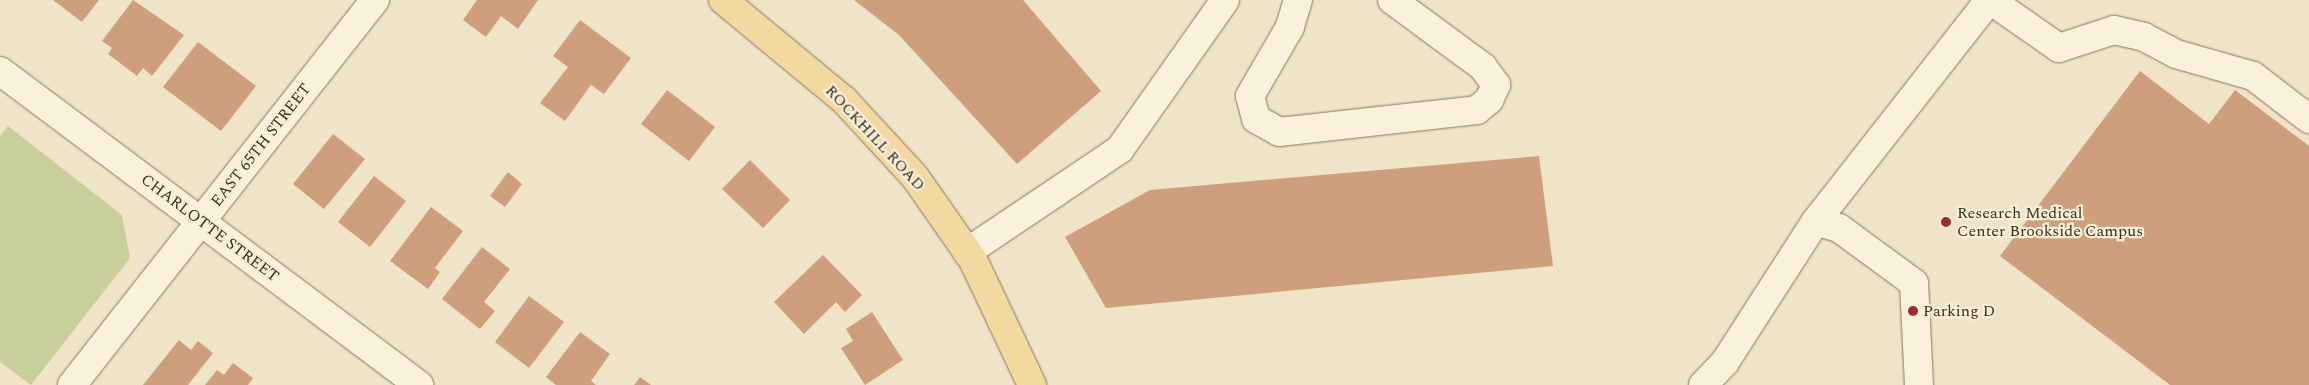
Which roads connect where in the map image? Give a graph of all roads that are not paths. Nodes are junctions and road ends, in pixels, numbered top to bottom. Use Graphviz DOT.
graph roads {
  1 [pos="375,0"];
  2 [pos="722,0"];
  3 [pos="1225,0"];
  4 [pos="1298,0"];
  5 [pos="1392,0"];
  6 [pos="1990,0"];
  7 [pos="0,71"];
  8 [pos="2309,119"];
  9 [pos="201,221"];
  10 [pos="1816,221"];
  11 [pos="967,252"];
  12 [pos="72,385"];
  13 [pos="418,385"];
  14 [pos="1032,385"];
  15 [pos="1703,385"];
  16 [pos="1919,385"];
  1 -- 9 [label="street, EAST 65TH STREET"];
  2 -- 11 [label="main road, ROCKHILL ROAD"];
  3 -- 11 [label="street"];
  4 -- 5 [label="street"];
  6 -- 8 [label="street"];
  6 -- 10 [label="street"];
  7 -- 9 [label="street, CHARLOTTE STREET"];
  9 -- 12 [label="street, EAST 65TH STREET"];
  9 -- 13 [label="street, CHARLOTTE STREET"];
  10 -- 15 [label="street"];
  10 -- 16 [label="street"];
  11 -- 14 [label="main road, ROCKHILL ROAD"];
}
